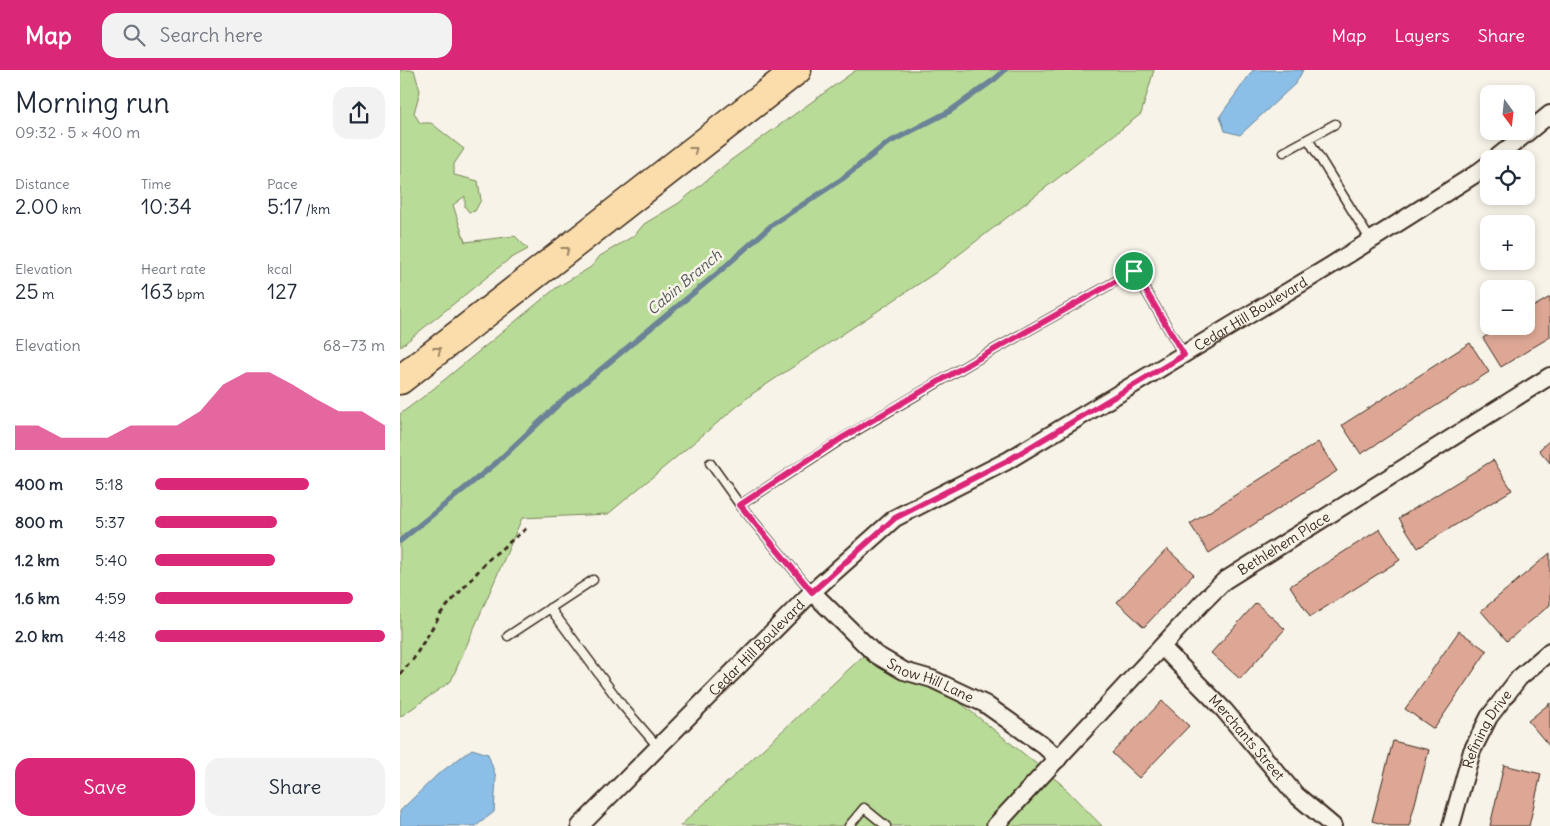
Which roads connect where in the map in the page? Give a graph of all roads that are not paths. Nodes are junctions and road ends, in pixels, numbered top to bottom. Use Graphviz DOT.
graph roads {
  1 [pos="797,70"];
  2 [pos="1550,114"];
  3 [pos="1335,124"];
  4 [pos="1308,139"];
  5 [pos="1506,150"];
  6 [pos="1284,152"];
  7 [pos="1480,171"];
  8 [pos="1371,241"];
  9 [pos="1184,355"];
  10 [pos="1550,376"];
  11 [pos="400,380"];
  12 [pos="710,463"];
  13 [pos="740,505"];
  14 [pos="593,580"];
  15 [pos="812,592"];
  16 [pos="550,608"];
  17 [pos="508,636"];
  18 [pos="1162,647"];
  19 [pos="1550,651"];
  20 [pos="658,748"];
  21 [pos="1058,758"];
  22 [pos="580,826"];
  23 [pos="849,826"];
  24 [pos="886,826"];
  25 [pos="996,826"];
  26 [pos="1332,826"];
  27 [pos="1452,826"];
  11 -- 1 [label="highway, one-way"];
  2 -- 5 [label="street"];
  3 -- 4 [label="lane"];
  4 -- 6 [label="lane"];
  4 -- 8 [label="lane"];
  7 -- 8 [label="street, Cedar Hill Boulevard"];
  8 -- 9 [label="street, Cedar Hill Boulevard"];
  9 -- 13 [label="lane"];
  9 -- 15 [label="street, Cedar Hill Boulevard"];
  10 -- 18 [label="street, Bethlehem Place"];
  12 -- 13 [label="lane"];
  13 -- 15 [label="lane"];
  14 -- 16 [label="lane"];
  15 -- 20 [label="street, Cedar Hill Boulevard"];
  15 -- 21 [label="street, Snow Hill Lane"];
  16 -- 17 [label="lane"];
  16 -- 20 [label="lane"];
  18 -- 21 [label="street, Bethlehem Place"];
  18 -- 26 [label="street, Merchants Street"];
  19 -- 27 [label="street, Refining Drive"];
  20 -- 22 [label="street, Cedar Hill Boulevard"];
  21 -- 25 [label="street, Bethlehem Place"];
  23 -- 24 [label="lane"];
}
